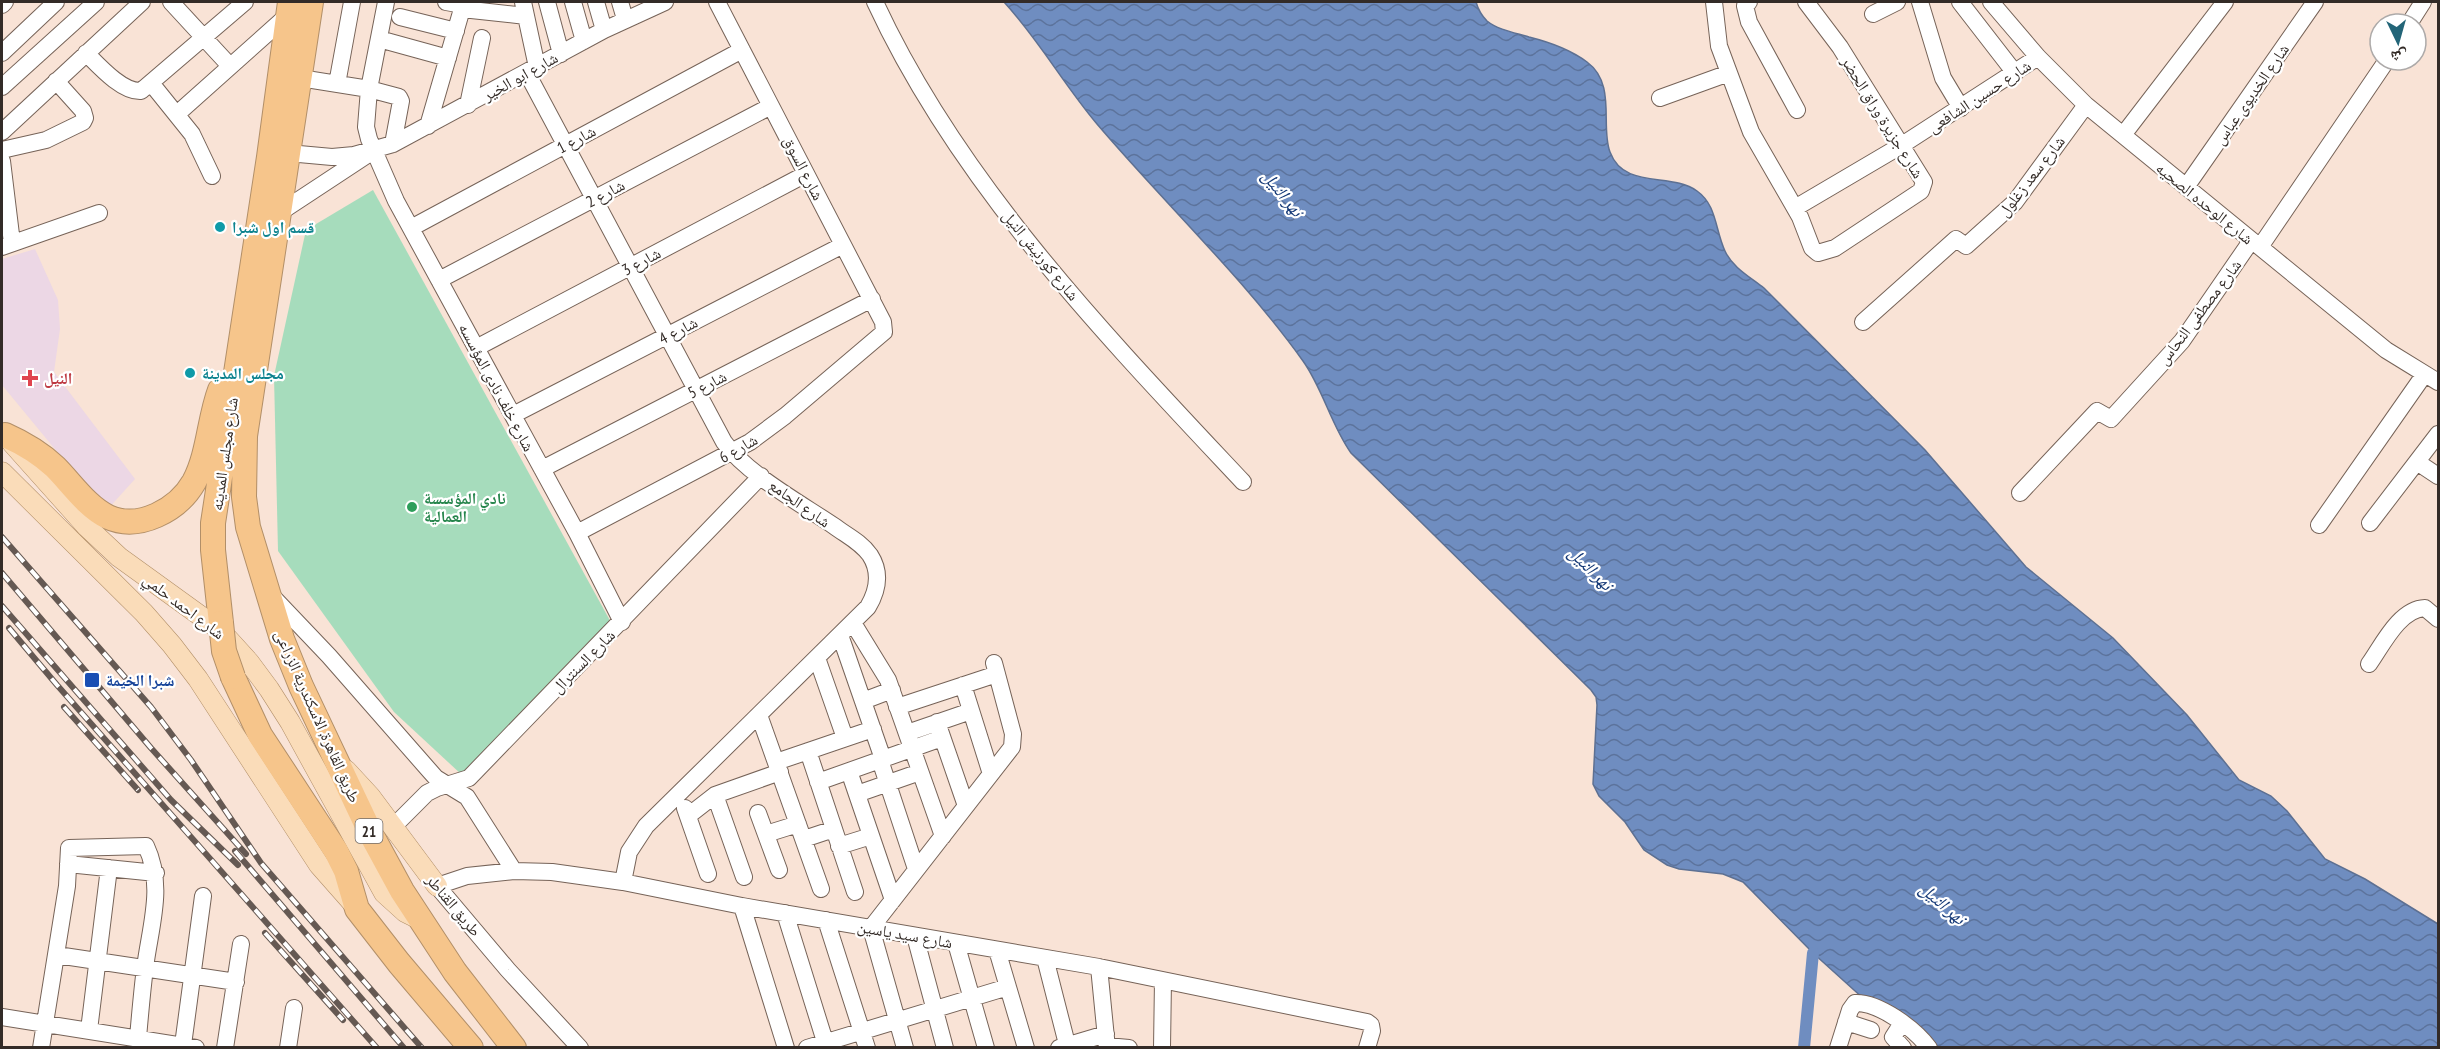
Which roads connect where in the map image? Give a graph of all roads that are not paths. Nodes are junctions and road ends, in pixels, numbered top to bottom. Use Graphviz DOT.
graph roads {
  1 [pos="5,2"];
  2 [pos="56,2"];
  3 [pos="96,2"];
  4 [pos="142,2"];
  5 [pos="171,2"];
  6 [pos="311,2"];
  7 [pos="351,2"];
  8 [pos="386,2"];
  9 [pos="446,2"];
  10 [pos="547,2"];
  11 [pos="573,2"];
  12 [pos="597,2"];
  13 [pos="621,2"];
  14 [pos="665,2"];
  15 [pos="717,2"];
  16 [pos="875,2"];
  17 [pos="1714,2"];
  18 [pos="1749,2"];
  19 [pos="1806,2"];
  20 [pos="1897,2"];
  21 [pos="1920,2"];
  22 [pos="1960,2"];
  23 [pos="1991,2"];
  24 [pos="2224,2"];
  25 [pos="2315,2"];
  26 [pos="238,4"];
  27 [pos="2,5"];
  28 [pos="463,5"];
  29 [pos="290,8"];
  30 [pos="524,9"];
  31 [pos="634,11"];
  32 [pos="1873,14"];
  33 [pos="400,17"];
  34 [pos="604,30"];
  35 [pos="456,31"];
  36 [pos="204,37"];
  37 [pos="482,38"];
  38 [pos="379,39"];
  39 [pos="584,40"];
  40 [pos="742,50"];
  41 [pos="2,53"];
  42 [pos="86,53"];
  43 [pos="561,54"];
  44 [pos="2038,57"];
  45 [pos="448,58"];
  46 [pos="230,66"];
  47 [pos="532,70"];
  48 [pos="2378,72"];
  49 [pos="1729,73"];
  50 [pos="2015,73"];
  51 [pos="300,78"];
  52 [pos="56,81"];
  53 [pos="151,83"];
  54 [pos="337,84"];
  55 [pos="2,87"];
  56 [pos="369,89"];
  57 [pos="1659,98"];
  58 [pos="468,105"];
  59 [pos="771,105"];
  60 [pos="2086,105"];
  61 [pos="1961,108"];
  62 [pos="1797,110"];
  63 [pos="177,114"];
  64 [pos="428,126"];
  65 [pos="2,132"];
  66 [pos="2123,135"];
  67 [pos="393,144"];
  68 [pos="565,145"];
  69 [pos="1902,145"];
  70 [pos="2,150"];
  71 [pos="375,150"];
  72 [pos="288,153"];
  73 [pos="2,161"];
  74 [pos="806,174"];
  75 [pos="212,176"];
  76 [pos="2186,187"];
  77 [pos="594,199"];
  78 [pos="1796,208"];
  79 [pos="99,213"];
  80 [pos="279,213"];
  81 [pos="411,228"];
  82 [pos="2256,244"];
  83 [pos="7,245"];
  84 [pos="843,245"];
  85 [pos="630,267"];
  86 [pos="439,280"];
  87 [pos="872,299"];
  88 [pos="1863,322"];
  89 [pos="667,335"];
  90 [pos="881,336"];
  91 [pos="476,348"];
  92 [pos="238,360"];
  93 [pos="2431,378"];
  94 [pos="696,390"];
  95 [pos="513,415"];
  96 [pos="3,433"];
  97 [pos="2439,434"];
  98 [pos="731,452"];
  99 [pos="2417,462"];
  100 [pos="542,469"];
  101 [pos="2,472"];
  102 [pos="761,476"];
  103 [pos="2439,476"];
  104 [pos="1243,483"];
  105 [pos="2020,493"];
  106 [pos="2370,523"];
  107 [pos="2319,525"];
  108 [pos="577,533"];
  109 [pos="267,591"];
  110 [pos="2439,619"];
  111 [pos="622,622"];
  112 [pos="853,623"];
  113 [pos="840,635"];
  114 [pos="817,658"];
  115 [pos="2368,664"];
  116 [pos="963,685"];
  117 [pos="892,690"];
  118 [pos="862,700"];
  119 [pos="897,707"];
  120 [pos="971,711"];
  121 [pos="759,715"];
  122 [pos="873,729"];
  123 [pos="940,730"];
  124 [pos="845,738"];
  125 [pos="909,741"];
  126 [pos="808,751"];
  127 [pos="334,757"];
  128 [pos="881,759"];
  129 [pos="778,767"];
  130 [pos="849,771"];
  131 [pos="920,772"];
  132 [pos="991,774"];
  133 [pos="818,782"];
  134 [pos="446,784"];
  135 [pos="888,784"];
  136 [pos="680,793"];
  137 [pos="857,794"];
  138 [pos="715,795"];
  139 [pos="966,806"];
  140 [pos="758,813"];
  141 [pos="688,816"];
  142 [pos="393,827"];
  143 [pos="834,829"];
  144 [pos="801,832"];
  145 [pos="766,834"];
  146 [pos="871,836"];
  147 [pos="943,836"];
  148 [pos="839,846"];
  149 [pos="69,856"];
  150 [pos="110,868"];
  151 [pos="916,869"];
  152 [pos="778,870"];
  153 [pos="514,871"];
  154 [pos="156,873"];
  155 [pos="708,874"];
  156 [pos="744,877"];
  157 [pos="623,882"];
  158 [pos="437,886"];
  159 [pos="821,890"];
  160 [pos="855,892"];
  161 [pos="203,896"];
  162 [pos="893,900"];
  163 [pos="742,906"];
  164 [pos="357,909"];
  165 [pos="785,913"];
  166 [pos="419,919"];
  167 [pos="826,920"];
  168 [pos="871,928"];
  169 [pos="915,936"];
  170 [pos="956,943"];
  171 [pos="241,944"];
  172 [pos="997,950"];
  173 [pos="57,955"];
  174 [pos="1045,958"];
  175 [pos="98,961"];
  176 [pos="1099,967"];
  177 [pos="145,968"];
  178 [pos="192,975"];
  179 [pos="1163,980"];
  180 [pos="236,982"];
  181 [pos="1008,987"];
  182 [pos="972,998"];
  183 [pos="294,1008"];
  184 [pos="934,1009"];
  185 [pos="2,1017"];
  186 [pos="897,1020"];
  187 [pos="1846,1022"];
  188 [pos="45,1023"];
  189 [pos="1902,1023"];
  190 [pos="1871,1030"];
  191 [pos="861,1031"];
  192 [pos="99,1037"];
  193 [pos="138,1038"];
  194 [pos="1106,1043"];
  195 [pos="826,1045"];
  196 [pos="179,1046"];
  197 [pos="40,1047"];
  198 [pos="225,1047"];
  199 [pos="288,1047"];
  200 [pos="471,1047"];
  201 [pos="514,1047"];
  202 [pos="580,1047"];
  203 [pos="786,1047"];
  204 [pos="807,1047"];
  205 [pos="867,1047"];
  206 [pos="905,1047"];
  207 [pos="945,1047"];
  208 [pos="986,1047"];
  209 [pos="1026,1047"];
  210 [pos="1065,1047"];
  211 [pos="1129,1047"];
  212 [pos="1162,1047"];
  213 [pos="1367,1047"];
  214 [pos="1838,1047"];
  215 [pos="1903,1047"];
  216 [pos="1929,1047"];
  1 -- 27 [label="street"];
  2 -- 41 [label="street"];
  3 -- 55 [label="street"];
  4 -- 42 [label="street"];
  5 -- 36 [label="street"];
  6 -- 51 [label="highway, شارع مجلس المدينه"];
  7 -- 54 [label="street"];
  8 -- 38 [label="street, شارع خلف نادى المؤسسه"];
  9 -- 28 [label="street"];
  10 -- 43 [label="street"];
  11 -- 39 [label="street"];
  12 -- 34 [label="street"];
  13 -- 31 [label="street"];
  14 -- 31 [label="street, شارع ابو الخير"];
  15 -- 40 [label="street, شارع السوق"];
  16 -- 104 [label="street, شارع كورنيش النيل"];
  17 -- 49 [label="street"];
  18 -- 62 [label="street"];
  19 -- 69 [label="street, شارع جزيرة وراق الحضر"];
  20 -- 32 [label="street"];
  21 -- 61 [label="street"];
  22 -- 50 [label="street"];
  23 -- 44 [label="street, شارع الوحده الصحيه"];
  24 -- 66 [label="street"];
  25 -- 76 [label="street, شارع الخديوى عباس"];
  26 -- 36 [label="street"];
  28 -- 30 [label="street"];
  28 -- 35 [label="street"];
  29 -- 46 [label="street"];
  29 -- 92 [label="highway, شارع مجلس المدينه"];
  30 -- 47 [label="street, شارع الجامع"];
  31 -- 34 [label="street, شارع ابو الخير"];
  33 -- 35 [label="street"];
  34 -- 39 [label="street, شارع ابو الخير"];
  35 -- 45 [label="street"];
  36 -- 46 [label="street"];
  36 -- 53 [label="street"];
  37 -- 58 [label="street"];
  38 -- 45 [label="street"];
  38 -- 56 [label="street, شارع خلف نادى المؤسسه"];
  39 -- 43 [label="street, شارع ابو الخير"];
  40 -- 59 [label="street, شارع السوق"];
  40 -- 68 [label="street, شارع 1"];
  42 -- 52 [label="street"];
  42 -- 53 [label="street"];
  43 -- 47 [label="street, شارع ابو الخير"];
  44 -- 50 [label="street, شارع حسين الشافعى"];
  44 -- 60 [label="street, شارع الوحده الصحيه"];
  45 -- 64 [label="street"];
  46 -- 63 [label="street"];
  47 -- 58 [label="street, شارع ابو الخير"];
  47 -- 68 [label="street, شارع الجامع"];
  48 -- 82 [label="street"];
  49 -- 57 [label="street"];
  49 -- 78 [label="street"];
  50 -- 61 [label="street, شارع حسين الشافعى"];
  51 -- 54 [label="street"];
  51 -- 72 [label="highway, شارع مجلس المدينه"];
  52 -- 65 [label="street"];
  52 -- 70 [label="street"];
  53 -- 63 [label="street"];
  54 -- 56 [label="street"];
  56 -- 67 [label="street"];
  56 -- 71 [label="street, شارع خلف نادى المؤسسه"];
  58 -- 64 [label="street, شارع ابو الخير"];
  59 -- 74 [label="street, شارع السوق"];
  59 -- 77 [label="street, شارع 2"];
  60 -- 66 [label="street, شارع الوحده الصحيه"];
  60 -- 88 [label="street, شارع سعد زغلول"];
  61 -- 69 [label="street, شارع حسين الشافعى"];
  63 -- 75 [label="street"];
  64 -- 67 [label="street, شارع ابو الخير"];
  66 -- 76 [label="street, شارع الوحده الصحيه"];
  67 -- 71 [label="street, شارع ابو الخير"];
  68 -- 77 [label="street, شارع الجامع"];
  68 -- 81 [label="street, شارع 1"];
  69 -- 78 [label="street, شارع حسين الشافعى"];
  69 -- 78 [label="street, شارع جزيرة وراق الحضر"];
  71 -- 72 [label="street, شارع ابو الخير"];
  71 -- 80 [label="street, شارع ابو الخير"];
  71 -- 81 [label="street, شارع خلف نادى المؤسسه"];
  72 -- 80 [label="highway, شارع مجلس المدينه"];
  73 -- 83 [label="street"];
  74 -- 84 [label="street, شارع السوق"];
  74 -- 85 [label="street, شارع 3"];
  76 -- 82 [label="street, شارع الوحده الصحيه"];
  77 -- 85 [label="street, شارع الجامع"];
  77 -- 86 [label="street, شارع 2"];
  79 -- 83 [label="street"];
  80 -- 109 [label="highway, شارع مجلس المدينه"];
  81 -- 86 [label="street, شارع خلف نادى المؤسسه"];
  82 -- 93 [label="street, شارع الوحده الصحيه"];
  82 -- 105 [label="street, شارع مصطفى النحاس"];
  84 -- 87 [label="street, شارع السوق"];
  84 -- 89 [label="street, شارع 4"];
  85 -- 89 [label="street, شارع الجامع"];
  85 -- 91 [label="street, شارع 3"];
  86 -- 91 [label="street, شارع خلف نادى المؤسسه"];
  87 -- 90 [label="street, شارع السوق"];
  87 -- 94 [label="street, شارع 5"];
  89 -- 94 [label="street, شارع الجامع"];
  89 -- 95 [label="street, شارع 4"];
  90 -- 98 [label="street, شارع 6"];
  91 -- 95 [label="street, شارع خلف نادى المؤسسه"];
  92 -- 96 [label="highway"];
  92 -- 164 [label="highway, شارع مجلس المدينه / 21, bridge"];
  93 -- 107 [label="street"];
  94 -- 98 [label="street, شارع الجامع"];
  94 -- 100 [label="street, شارع 5"];
  95 -- 100 [label="street, شارع خلف نادى المؤسسه"];
  96 -- 166 [label="main road, شارع احمد حلمي"];
  97 -- 99 [label="street"];
  98 -- 102 [label="street, شارع الجامع"];
  98 -- 108 [label="street, شارع 6"];
  99 -- 103 [label="street"];
  99 -- 106 [label="street"];
  100 -- 108 [label="street, شارع خلف نادى المؤسسه"];
  101 -- 164 [label="main road, شارع احمد حلمي"];
  102 -- 111 [label="street, شارع السنترال"];
  102 -- 112 [label="street, شارع الجامع"];
  108 -- 111 [label="street, شارع خلف نادى المؤسسه"];
  109 -- 127 [label="highway, طريق القاهرة, الاسكندرية الزراعى / 21"];
  109 -- 134 [label="street"];
  110 -- 115 [label="street"];
  111 -- 134 [label="street, شارع السنترال"];
  112 -- 113 [label="street, شارع الجامع"];
  112 -- 117 [label="street"];
  113 -- 114 [label="street, شارع الجامع"];
  113 -- 118 [label="street"];
  114 -- 121 [label="street, شارع الجامع"];
  114 -- 124 [label="street"];
  116 -- 119 [label="street"];
  116 -- 120 [label="street"];
  116 -- 132 [label="street"];
  117 -- 118 [label="street"];
  117 -- 119 [label="street"];
  118 -- 122 [label="street"];
  119 -- 125 [label="street"];
  120 -- 123 [label="street"];
  120 -- 132 [label="street"];
  121 -- 129 [label="street"];
  121 -- 136 [label="street, شارع الجامع"];
  122 -- 124 [label="street"];
  122 -- 128 [label="street"];
  123 -- 125 [label="street"];
  123 -- 139 [label="street"];
  124 -- 126 [label="street"];
  125 -- 128 [label="street"];
  125 -- 131 [label="street"];
  126 -- 129 [label="street"];
  126 -- 133 [label="street"];
  127 -- 142 [label="main road, طريق القناطر"];
  127 -- 166 [label="highway, طريق القاهرة, الاسكندرية الزراعى / 21"];
  128 -- 130 [label="street"];
  128 -- 135 [label="street"];
  129 -- 138 [label="street"];
  129 -- 144 [label="street"];
  130 -- 133 [label="street"];
  130 -- 137 [label="street"];
  131 -- 135 [label="street"];
  131 -- 147 [label="street"];
  132 -- 139 [label="street"];
  133 -- 143 [label="street"];
  134 -- 142 [label="street, شارع السنترال"];
  134 -- 153 [label="street"];
  135 -- 137 [label="street"];
  135 -- 151 [label="street"];
  136 -- 141 [label="street"];
  136 -- 157 [label="street, شارع الجامع"];
  137 -- 146 [label="street"];
  138 -- 141 [label="street"];
  138 -- 156 [label="street"];
  139 -- 147 [label="street"];
  140 -- 145 [label="street"];
  141 -- 155 [label="street"];
  142 -- 158 [label="main road, طريق القناطر"];
  143 -- 144 [label="street"];
  143 -- 148 [label="street"];
  144 -- 145 [label="street"];
  144 -- 159 [label="street"];
  145 -- 152 [label="street"];
  146 -- 148 [label="street"];
  146 -- 162 [label="street"];
  147 -- 151 [label="street"];
  148 -- 160 [label="street"];
  149 -- 150 [label="street"];
  149 -- 154 [label="street"];
  149 -- 173 [label="street"];
  150 -- 154 [label="street"];
  150 -- 175 [label="street"];
  151 -- 162 [label="street"];
  153 -- 157 [label="street, شارع سيد ياسين"];
  153 -- 158 [label="street, شارع سيد ياسين"];
  154 -- 177 [label="street"];
  157 -- 163 [label="street, شارع سيد ياسين"];
  158 -- 202 [label="street, طريق القناطر"];
  161 -- 178 [label="street"];
  162 -- 168 [label="street"];
  163 -- 165 [label="street, شارع سيد ياسين"];
  163 -- 203 [label="street"];
  164 -- 200 [label="highway, 21"];
  165 -- 167 [label="street, شارع سيد ياسين"];
  165 -- 195 [label="street"];
  166 -- 201 [label="highway, طريق القاهرة, الاسكندرية الزراعى / 21"];
  167 -- 168 [label="street, شارع سيد ياسين"];
  167 -- 191 [label="street"];
  168 -- 169 [label="street, شارع سيد ياسين"];
  168 -- 186 [label="street"];
  169 -- 170 [label="street, شارع سيد ياسين"];
  169 -- 184 [label="street"];
  170 -- 172 [label="street, شارع سيد ياسين"];
  170 -- 182 [label="street"];
  171 -- 180 [label="street"];
  172 -- 174 [label="street, شارع سيد ياسين"];
  172 -- 181 [label="street"];
  173 -- 175 [label="street"];
  173 -- 188 [label="street"];
  174 -- 176 [label="street, شارع سيد ياسين"];
  174 -- 210 [label="street"];
  175 -- 177 [label="street"];
  175 -- 192 [label="street"];
  176 -- 179 [label="street, شارع سيد ياسين"];
  176 -- 194 [label="street"];
  177 -- 178 [label="street"];
  177 -- 193 [label="street"];
  178 -- 180 [label="street"];
  178 -- 196 [label="street"];
  179 -- 212 [label="street"];
  179 -- 213 [label="street, شارع سيد ياسين"];
  180 -- 198 [label="street"];
  181 -- 182 [label="street"];
  181 -- 209 [label="street"];
  182 -- 184 [label="street"];
  182 -- 208 [label="street"];
  183 -- 199 [label="street"];
  184 -- 186 [label="street"];
  184 -- 207 [label="street"];
  185 -- 188 [label="street"];
  186 -- 191 [label="street"];
  186 -- 206 [label="street"];
  187 -- 189 [label="street"];
  187 -- 190 [label="street"];
  187 -- 214 [label="street"];
  188 -- 192 [label="street"];
  188 -- 197 [label="street"];
  189 -- 215 [label="street"];
  189 -- 216 [label="street"];
  191 -- 195 [label="street"];
  191 -- 205 [label="street"];
  192 -- 193 [label="street"];
  193 -- 196 [label="street"];
  194 -- 210 [label="street"];
  194 -- 211 [label="street"];
  195 -- 204 [label="street"];
}
